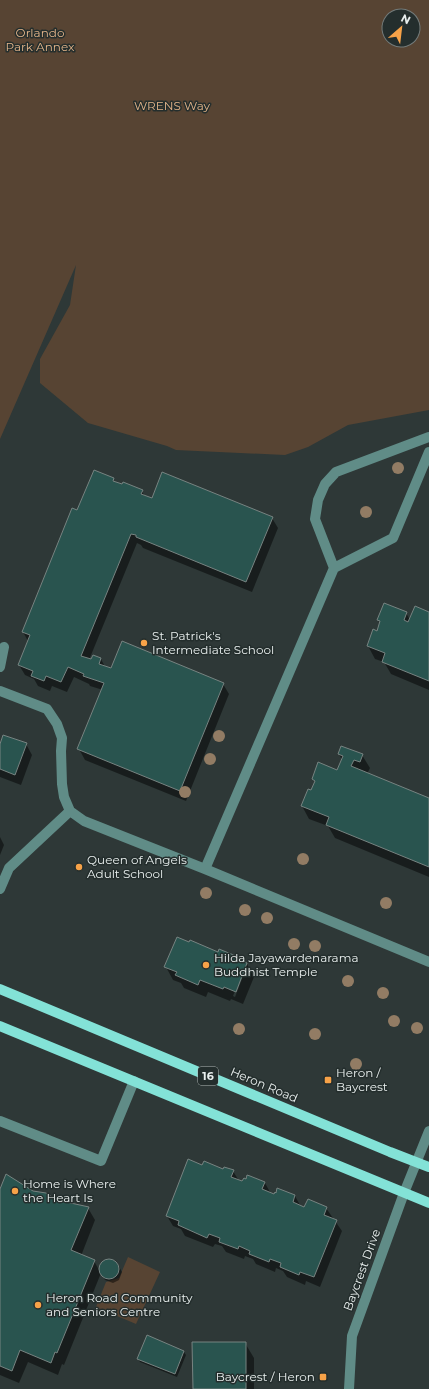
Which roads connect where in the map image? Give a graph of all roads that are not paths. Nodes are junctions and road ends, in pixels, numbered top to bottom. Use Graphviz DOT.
graph roads {
  1 [pos="429,437"];
  2 [pos="429,452"];
  3 [pos="334,568"];
  4 [pos="4,647"];
  5 [pos="0,667"];
  6 [pos="0,691"];
  7 [pos="70,811"];
  8 [pos="205,869"];
  9 [pos="0,889"];
  10 [pos="429,962"];
  11 [pos="0,989"];
  12 [pos="0,1026"];
  13 [pos="134,1081"];
  14 [pos="0,1121"];
  15 [pos="429,1131"];
  16 [pos="416,1163"];
  17 [pos="429,1167"];
  18 [pos="404,1193"];
  19 [pos="429,1202"];
  20 [pos="349,1389"];
  1 -- 3 [label="street"];
  2 -- 3 [label="street"];
  3 -- 8 [label="street"];
  4 -- 5 [label="street"];
  6 -- 7 [label="street"];
  7 -- 8 [label="street"];
  7 -- 9 [label="street"];
  8 -- 10 [label="street"];
  11 -- 16 [label="main road, Heron Road / 16"];
  12 -- 13 [label="main road"];
  13 -- 14 [label="street"];
  13 -- 18 [label="main road"];
  15 -- 16 [label="street, Baycrest Drive"];
  16 -- 17 [label="main road, Heron Road / 16"];
  16 -- 18 [label="street, Baycrest Drive"];
  18 -- 19 [label="main road"];
  18 -- 20 [label="street, Baycrest Drive"];
}
